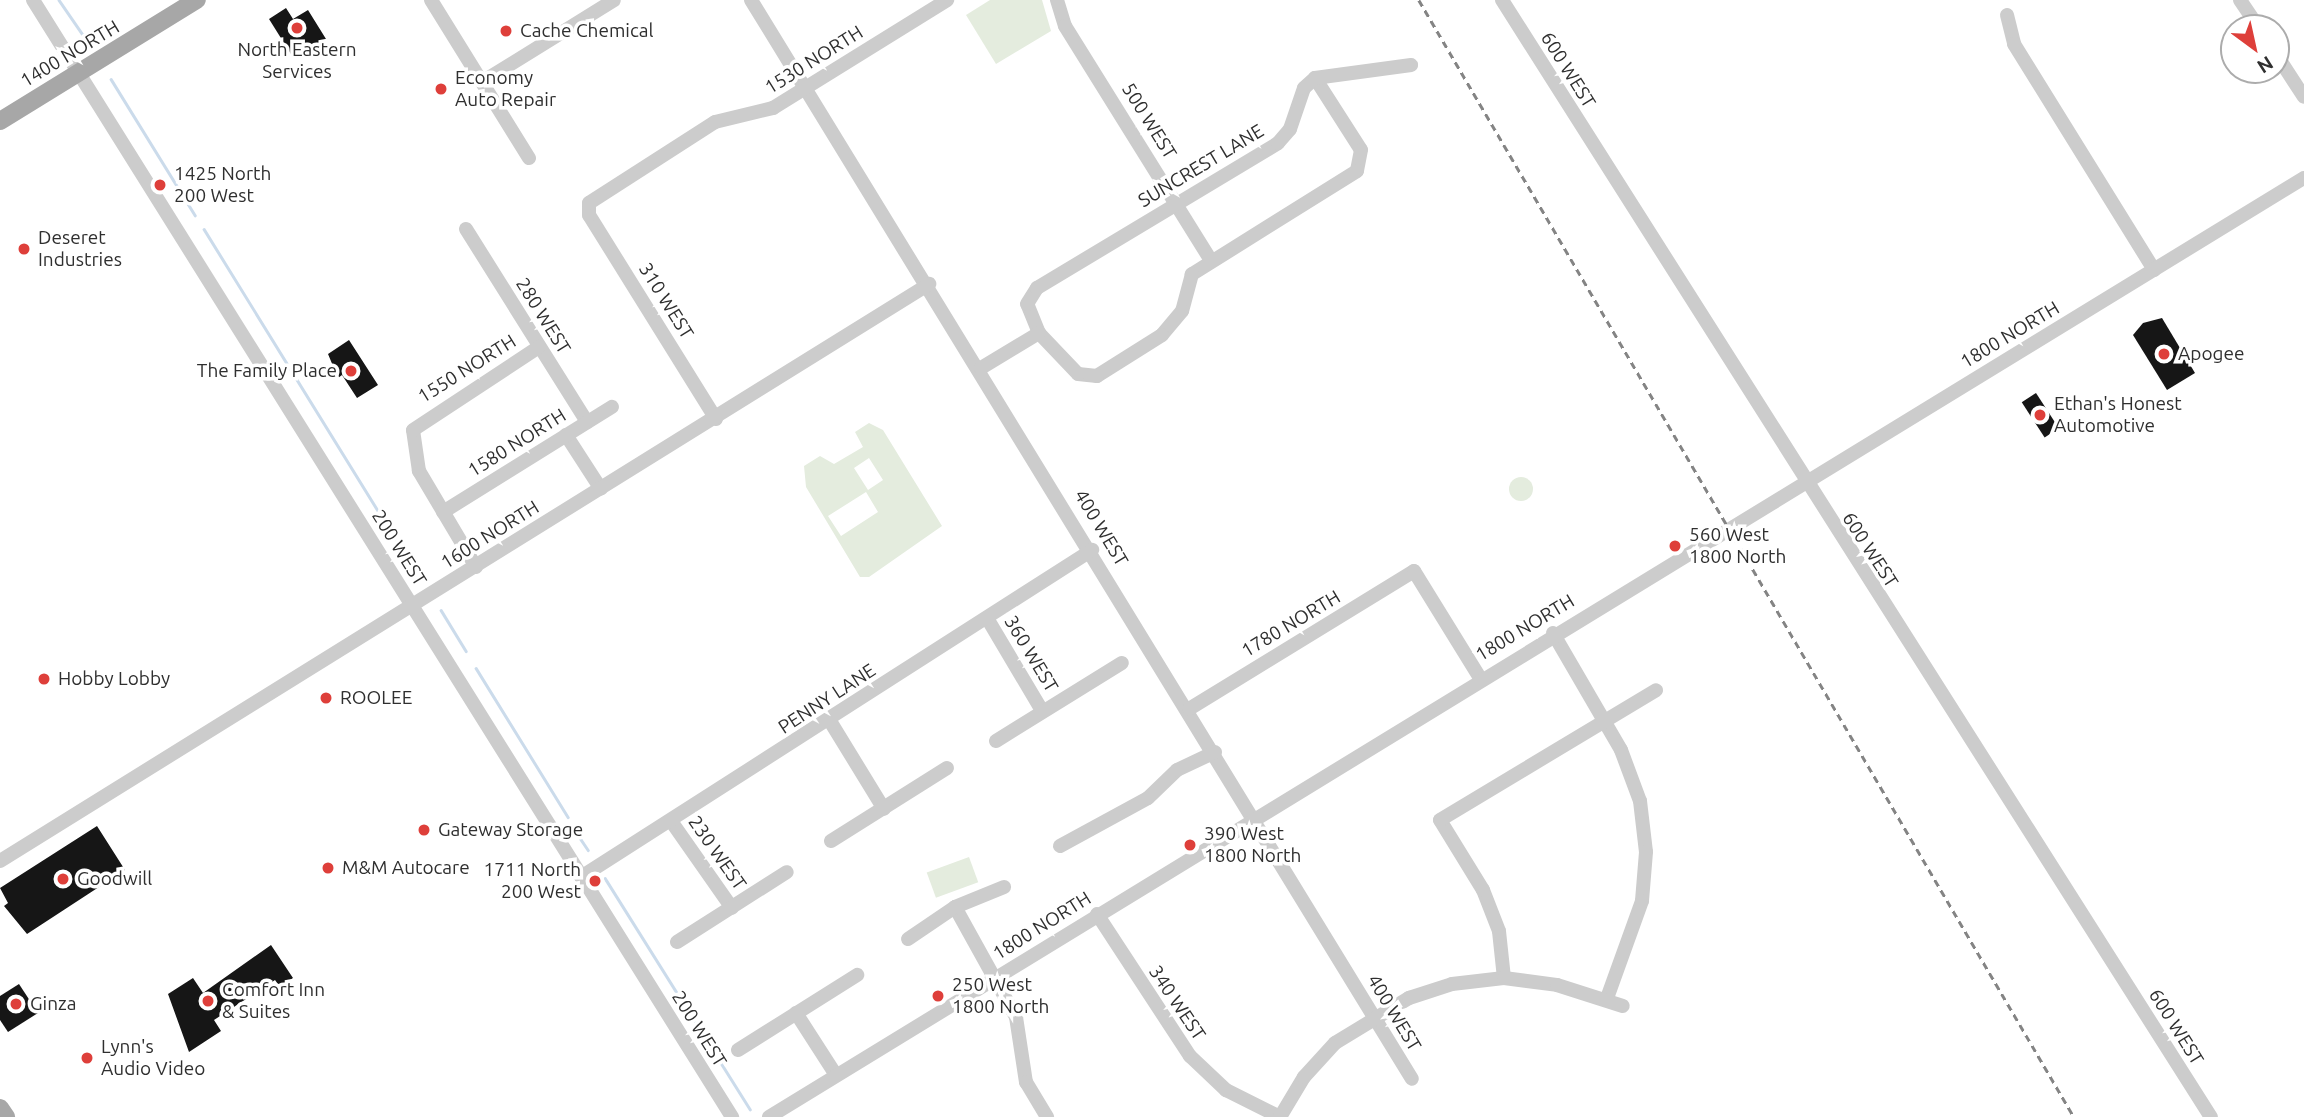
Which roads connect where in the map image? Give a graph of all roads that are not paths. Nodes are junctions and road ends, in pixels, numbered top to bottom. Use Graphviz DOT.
graph roads {
  1 [pos="33,0"];
  2 [pos="197,0"];
  3 [pos="431,0"];
  4 [pos="614,0"];
  5 [pos="751,0"];
  6 [pos="947,0"];
  7 [pos="1057,0"];
  8 [pos="1502,0"];
  9 [pos="2007,15"];
  10 [pos="1411,65"];
  11 [pos="78,74"];
  12 [pos="2290,76"];
  13 [pos="1315,78"];
  14 [pos="482,82"];
  15 [pos="806,88"];
  16 [pos="2304,97"];
  17 [pos="0,121"];
  18 [pos="529,158"];
  19 [pos="2304,178"];
  20 [pos="589,203"];
  21 [pos="1176,203"];
  22 [pos="466,229"];
  23 [pos="1211,261"];
  24 [pos="2154,270"];
  25 [pos="929,284"];
  26 [pos="1039,333"];
  27 [pos="539,347"];
  28 [pos="981,368"];
  29 [pos="612,407"];
  30 [pos="716,419"];
  31 [pos="587,422"];
  32 [pos="566,435"];
  33 [pos="1804,484"];
  34 [pos="601,489"];
  35 [pos="443,512"];
  36 [pos="1092,550"];
  37 [pos="476,567"];
  38 [pos="414,607"];
  39 [pos="987,618"];
  40 [pos="1553,633"];
  41 [pos="1122,663"];
  42 [pos="1480,678"];
  43 [pos="1656,691"];
  44 [pos="1041,709"];
  45 [pos="1189,709"];
  46 [pos="830,721"];
  47 [pos="1605,721"];
  48 [pos="996,741"];
  49 [pos="1215,752"];
  50 [pos="947,768"];
  51 [pos="884,809"];
  52 [pos="1255,815"];
  53 [pos="671,821"];
  54 [pos="831,841"];
  55 [pos="1060,846"];
  56 [pos="0,862"];
  57 [pos="787,872"];
  58 [pos="581,877"];
  59 [pos="1004,887"];
  60 [pos="955,907"];
  61 [pos="732,908"];
  62 [pos="1097,914"];
  63 [pos="908,939"];
  64 [pos="677,942"];
  65 [pos="858,975"];
  66 [pos="995,978"];
  67 [pos="1504,978"];
  68 [pos="1607,998"];
  69 [pos="1623,1006"];
  70 [pos="796,1013"];
  71 [pos="1374,1017"];
  72 [pos="738,1050"];
  73 [pos="836,1075"];
  74 [pos="1412,1079"];
  75 [pos="0,1108"];
  76 [pos="6,1117"];
  77 [pos="732,1117"];
  78 [pos="769,1117"];
  79 [pos="1046,1117"];
  80 [pos="1280,1117"];
  81 [pos="2211,1117"];
  1 -- 11 [label="street, 200 WEST"];
  2 -- 11 [label="main road, 1400 NORTH"];
  3 -- 14 [label="street"];
  4 -- 14 [label="street"];
  5 -- 15 [label="street, 400 WEST"];
  6 -- 15 [label="street, 1530 NORTH"];
  7 -- 21 [label="street, 500 WEST"];
  8 -- 33 [label="street, 600 WEST"];
  9 -- 24 [label="street"];
  10 -- 13 [label="street"];
  11 -- 17 [label="main road, 1400 NORTH"];
  11 -- 38 [label="street, 200 WEST"];
  12 -- 16 [label="street"];
  13 -- 21 [label="street, SUNCREST LANE"];
  13 -- 23 [label="street"];
  14 -- 18 [label="street"];
  15 -- 20 [label="street, 1530 NORTH"];
  15 -- 25 [label="street, 400 WEST"];
  19 -- 24 [label="street, 1800 NORTH"];
  20 -- 30 [label="street, 310 WEST"];
  21 -- 23 [label="street, 500 WEST"];
  21 -- 26 [label="street, SUNCREST LANE"];
  22 -- 27 [label="street, 280 WEST"];
  23 -- 26 [label="street"];
  24 -- 33 [label="street, 1800 NORTH"];
  25 -- 28 [label="street, 400 WEST"];
  25 -- 30 [label="street, 1600 NORTH"];
  26 -- 28 [label="street"];
  27 -- 31 [label="street, 280 WEST"];
  27 -- 35 [label="street, 1550 NORTH"];
  28 -- 36 [label="street, 400 WEST"];
  29 -- 31 [label="street, 1580 NORTH"];
  30 -- 34 [label="street, 1600 NORTH"];
  31 -- 32 [label="street, 1580 NORTH"];
  32 -- 34 [label="street"];
  32 -- 35 [label="street, 1580 NORTH"];
  33 -- 40 [label="street, 1800 NORTH"];
  33 -- 81 [label="street, 600 WEST"];
  34 -- 37 [label="street, 1600 NORTH"];
  35 -- 37 [label="street"];
  36 -- 39 [label="street, PENNY LANE"];
  36 -- 45 [label="street, 400 WEST"];
  37 -- 38 [label="street, 1600 NORTH"];
  38 -- 56 [label="street, 1600 NORTH"];
  38 -- 58 [label="street, 200 WEST"];
  39 -- 44 [label="street, 360 WEST"];
  39 -- 46 [label="street, PENNY LANE"];
  40 -- 42 [label="street, 1800 NORTH"];
  40 -- 47 [label="street"];
  41 -- 44 [label="street"];
  42 -- 45 [label="street, 1780 NORTH"];
  42 -- 52 [label="street, 1800 NORTH"];
  43 -- 47 [label="street"];
  44 -- 48 [label="street"];
  45 -- 49 [label="street, 400 WEST"];
  46 -- 51 [label="street"];
  46 -- 53 [label="street, PENNY LANE"];
  47 -- 67 [label="street"];
  47 -- 68 [label="street"];
  49 -- 52 [label="street, 400 WEST"];
  49 -- 55 [label="street"];
  50 -- 51 [label="street"];
  51 -- 54 [label="street"];
  52 -- 62 [label="street, 1800 NORTH"];
  52 -- 71 [label="street, 400 WEST"];
  53 -- 58 [label="street, PENNY LANE"];
  53 -- 61 [label="street, 230 WEST"];
  57 -- 61 [label="street"];
  58 -- 77 [label="street, 200 WEST"];
  59 -- 60 [label="street"];
  60 -- 63 [label="street"];
  60 -- 66 [label="street"];
  61 -- 64 [label="street"];
  62 -- 66 [label="street, 1800 NORTH"];
  62 -- 80 [label="street, 340 WEST"];
  65 -- 70 [label="street"];
  66 -- 73 [label="street, 1800 NORTH"];
  66 -- 79 [label="street"];
  67 -- 68 [label="street"];
  67 -- 71 [label="street"];
  68 -- 69 [label="street"];
  70 -- 72 [label="street"];
  70 -- 73 [label="street"];
  71 -- 74 [label="street, 400 WEST"];
  71 -- 80 [label="street"];
  73 -- 78 [label="street, 1800 NORTH"];
  75 -- 76 [label="main road"];
}
